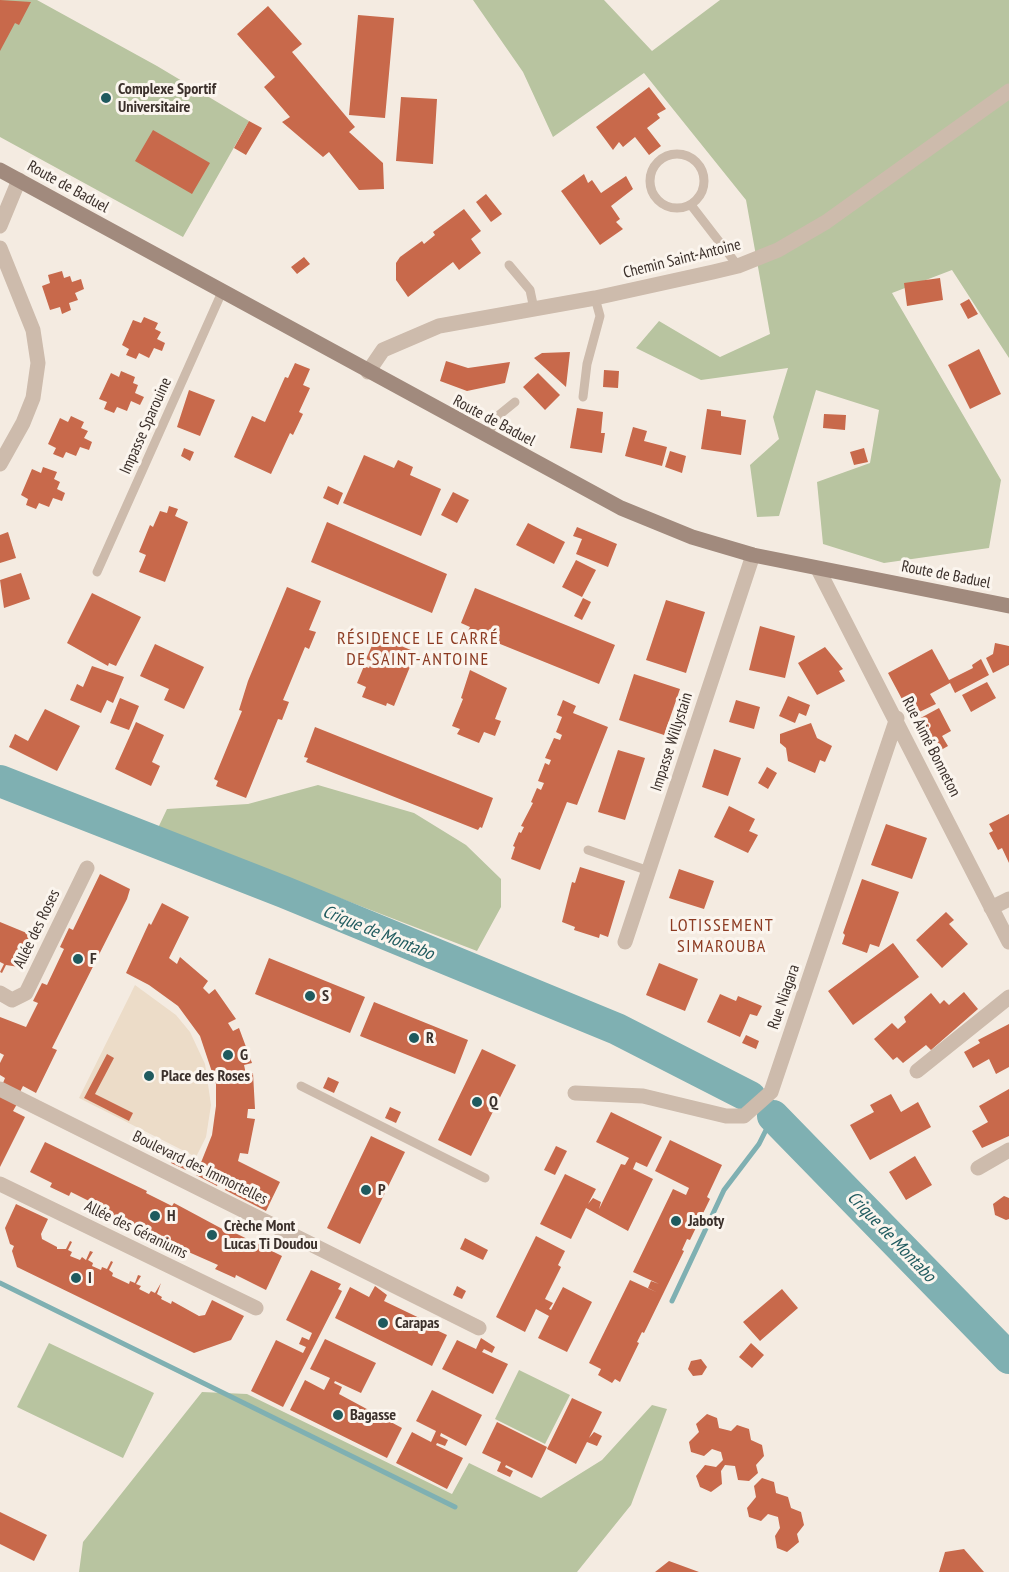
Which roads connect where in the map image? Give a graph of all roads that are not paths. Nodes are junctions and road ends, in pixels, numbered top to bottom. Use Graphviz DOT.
graph roads {
  1 [pos="1009,92"];
  2 [pos="0,170"];
  3 [pos="19,180"];
  4 [pos="691,205"];
  5 [pos="0,225"];
  6 [pos="0,248"];
  7 [pos="509,264"];
  8 [pos="738,266"];
  9 [pos="222,292"];
  10 [pos="595,298"];
  11 [pos="534,309"];
  12 [pos="368,372"];
  13 [pos="583,396"];
  14 [pos="515,402"];
  15 [pos="486,436"];
  16 [pos="0,464"];
  17 [pos="753,555"];
  18 [pos="818,569"];
  19 [pos="97,572"];
  20 [pos="1009,606"];
  21 [pos="897,718"];
  22 [pos="588,850"];
  23 [pos="87,868"];
  24 [pos="649,871"];
  25 [pos="1009,899"];
  26 [pos="991,908"];
  27 [pos="625,942"];
  28 [pos="1009,942"];
  29 [pos="6,997"];
  30 [pos="1009,997"];
  31 [pos="917,1071"];
  32 [pos="301,1086"];
  33 [pos="0,1089"];
  34 [pos="575,1093"];
  35 [pos="1009,1150"];
  36 [pos="978,1168"];
  37 [pos="485,1178"];
  38 [pos="0,1184"];
  39 [pos="256,1308"];
  40 [pos="479,1328"];
  1 -- 8 [label="street, Chemin Saint-Antoine"];
  2 -- 3 [label="main road, Route de Baduel"];
  3 -- 5 [label="street"];
  3 -- 9 [label="main road, Route de Baduel"];
  4 -- 4 [label="lane"];
  4 -- 8 [label="lane"];
  6 -- 16 [label="street"];
  7 -- 11 [label="lane"];
  8 -- 10 [label="street, Chemin Saint-Antoine"];
  9 -- 12 [label="main road, Route de Baduel"];
  9 -- 19 [label="lane, Impasse Sparouine"];
  10 -- 11 [label="street, Chemin Saint-Antoine"];
  10 -- 13 [label="lane"];
  11 -- 12 [label="street, Chemin Saint-Antoine"];
  12 -- 15 [label="main road, Route de Baduel"];
  14 -- 15 [label="lane"];
  15 -- 17 [label="main road, Route de Baduel"];
  17 -- 18 [label="main road, Route de Baduel"];
  17 -- 24 [label="street, Impasse Willystain"];
  18 -- 20 [label="main road, Route de Baduel"];
  18 -- 21 [label="street, Rue Aimé Bonneton"];
  21 -- 26 [label="street, Rue Aimé Bonneton"];
  21 -- 34 [label="street, Rue Niagara"];
  22 -- 24 [label="lane"];
  23 -- 29 [label="street, Allée des Roses"];
  24 -- 27 [label="street, Impasse Willystain"];
  25 -- 26 [label="street"];
  26 -- 28 [label="street, Rue Aimé Bonneton"];
  30 -- 31 [label="street"];
  32 -- 37 [label="lane"];
  33 -- 40 [label="street, Boulevard des Immortelles"];
  35 -- 36 [label="street"];
  38 -- 39 [label="street, Allée des Géraniums"];
}
